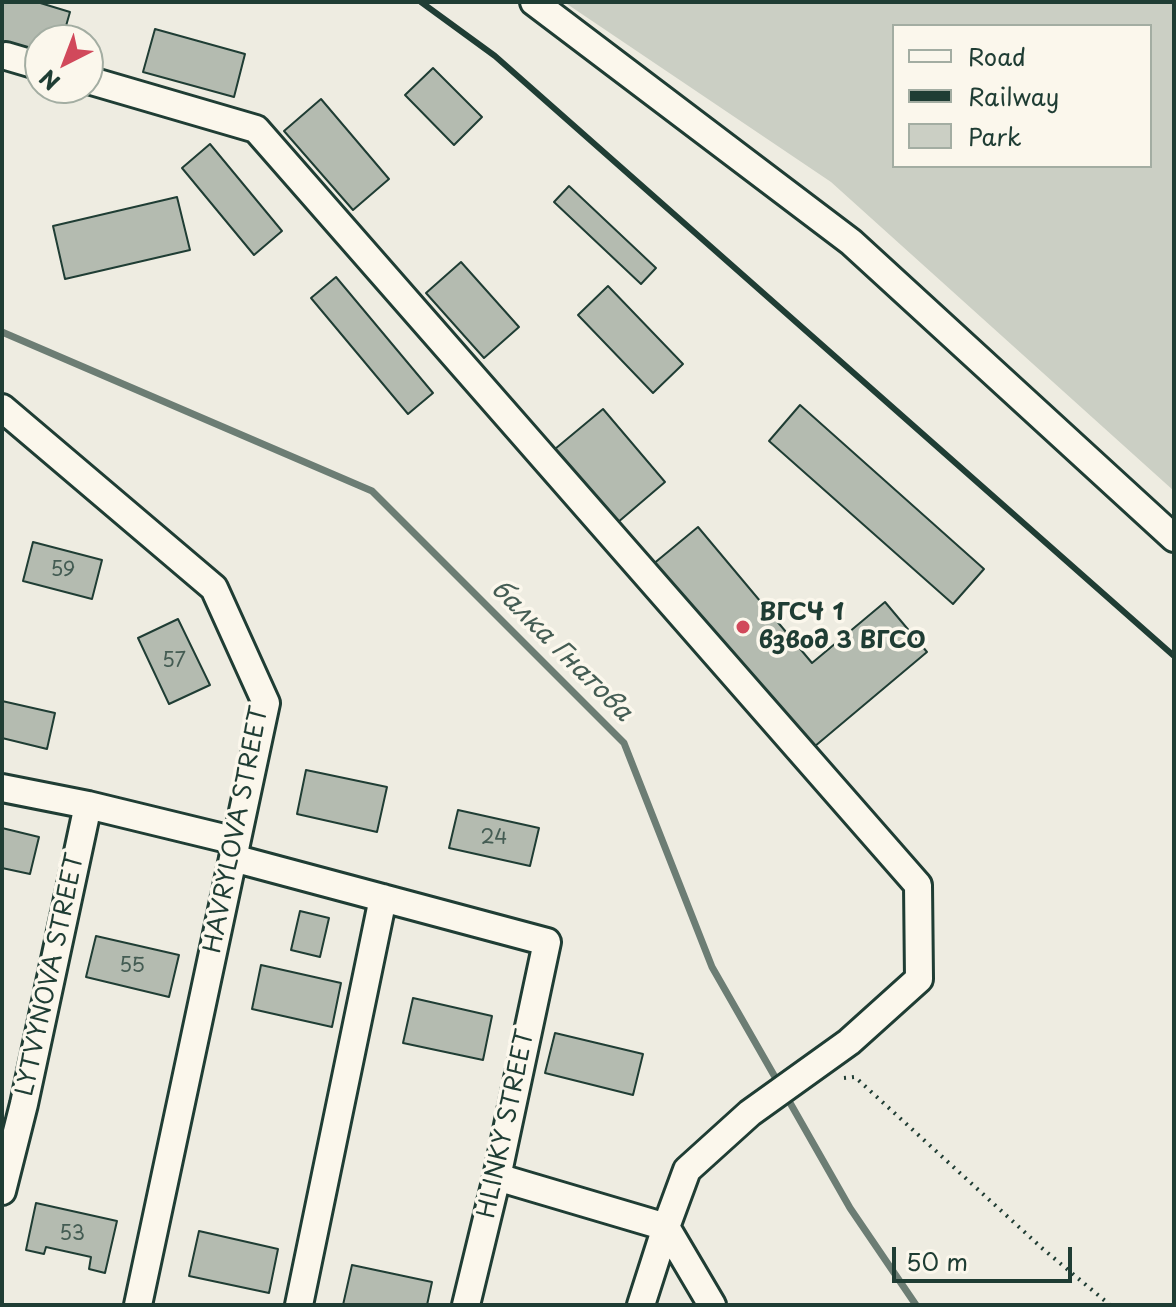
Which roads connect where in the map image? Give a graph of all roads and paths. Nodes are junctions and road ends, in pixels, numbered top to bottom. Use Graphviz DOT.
graph roads {
  1 [pos="534,2"];
  2 [pos="6,56"];
  3 [pos="24,61"];
  4 [pos="104,85"];
  5 [pos="2,408"];
  6 [pos="1174,538"];
  7 [pos="2,788"];
  8 [pos="88,805"];
  9 [pos="235,850"];
  10 [pos="383,898"];
  11 [pos="840,1078"];
  12 [pos="497,1177"];
  13 [pos="2,1191"];
  14 [pos="666,1227"];
  15 [pos="138,1305"];
  16 [pos="299,1305"];
  17 [pos="466,1305"];
  18 [pos="641,1305"];
  19 [pos="712,1305"];
  20 [pos="1110,1305"];
  1 -- 6 [label="street"];
  2 -- 3 [label="street"];
  4 -- 14 [label="street"];
  5 -- 9 [label="street, HAVRYLOVA STREET"];
  7 -- 8 [label="street"];
  8 -- 9 [label="street"];
  8 -- 13 [label="street, LYTVYNOVA STREET"];
  9 -- 10 [label="street"];
  9 -- 15 [label="street, HAVRYLOVA STREET"];
  10 -- 12 [label="street, HLINKY STREET"];
  10 -- 16 [label="street"];
  11 -- 20 [label="path"];
  12 -- 14 [label="street"];
  12 -- 17 [label="street, HLINKY STREET"];
  14 -- 18 [label="street"];
  14 -- 19 [label="street"];
}
